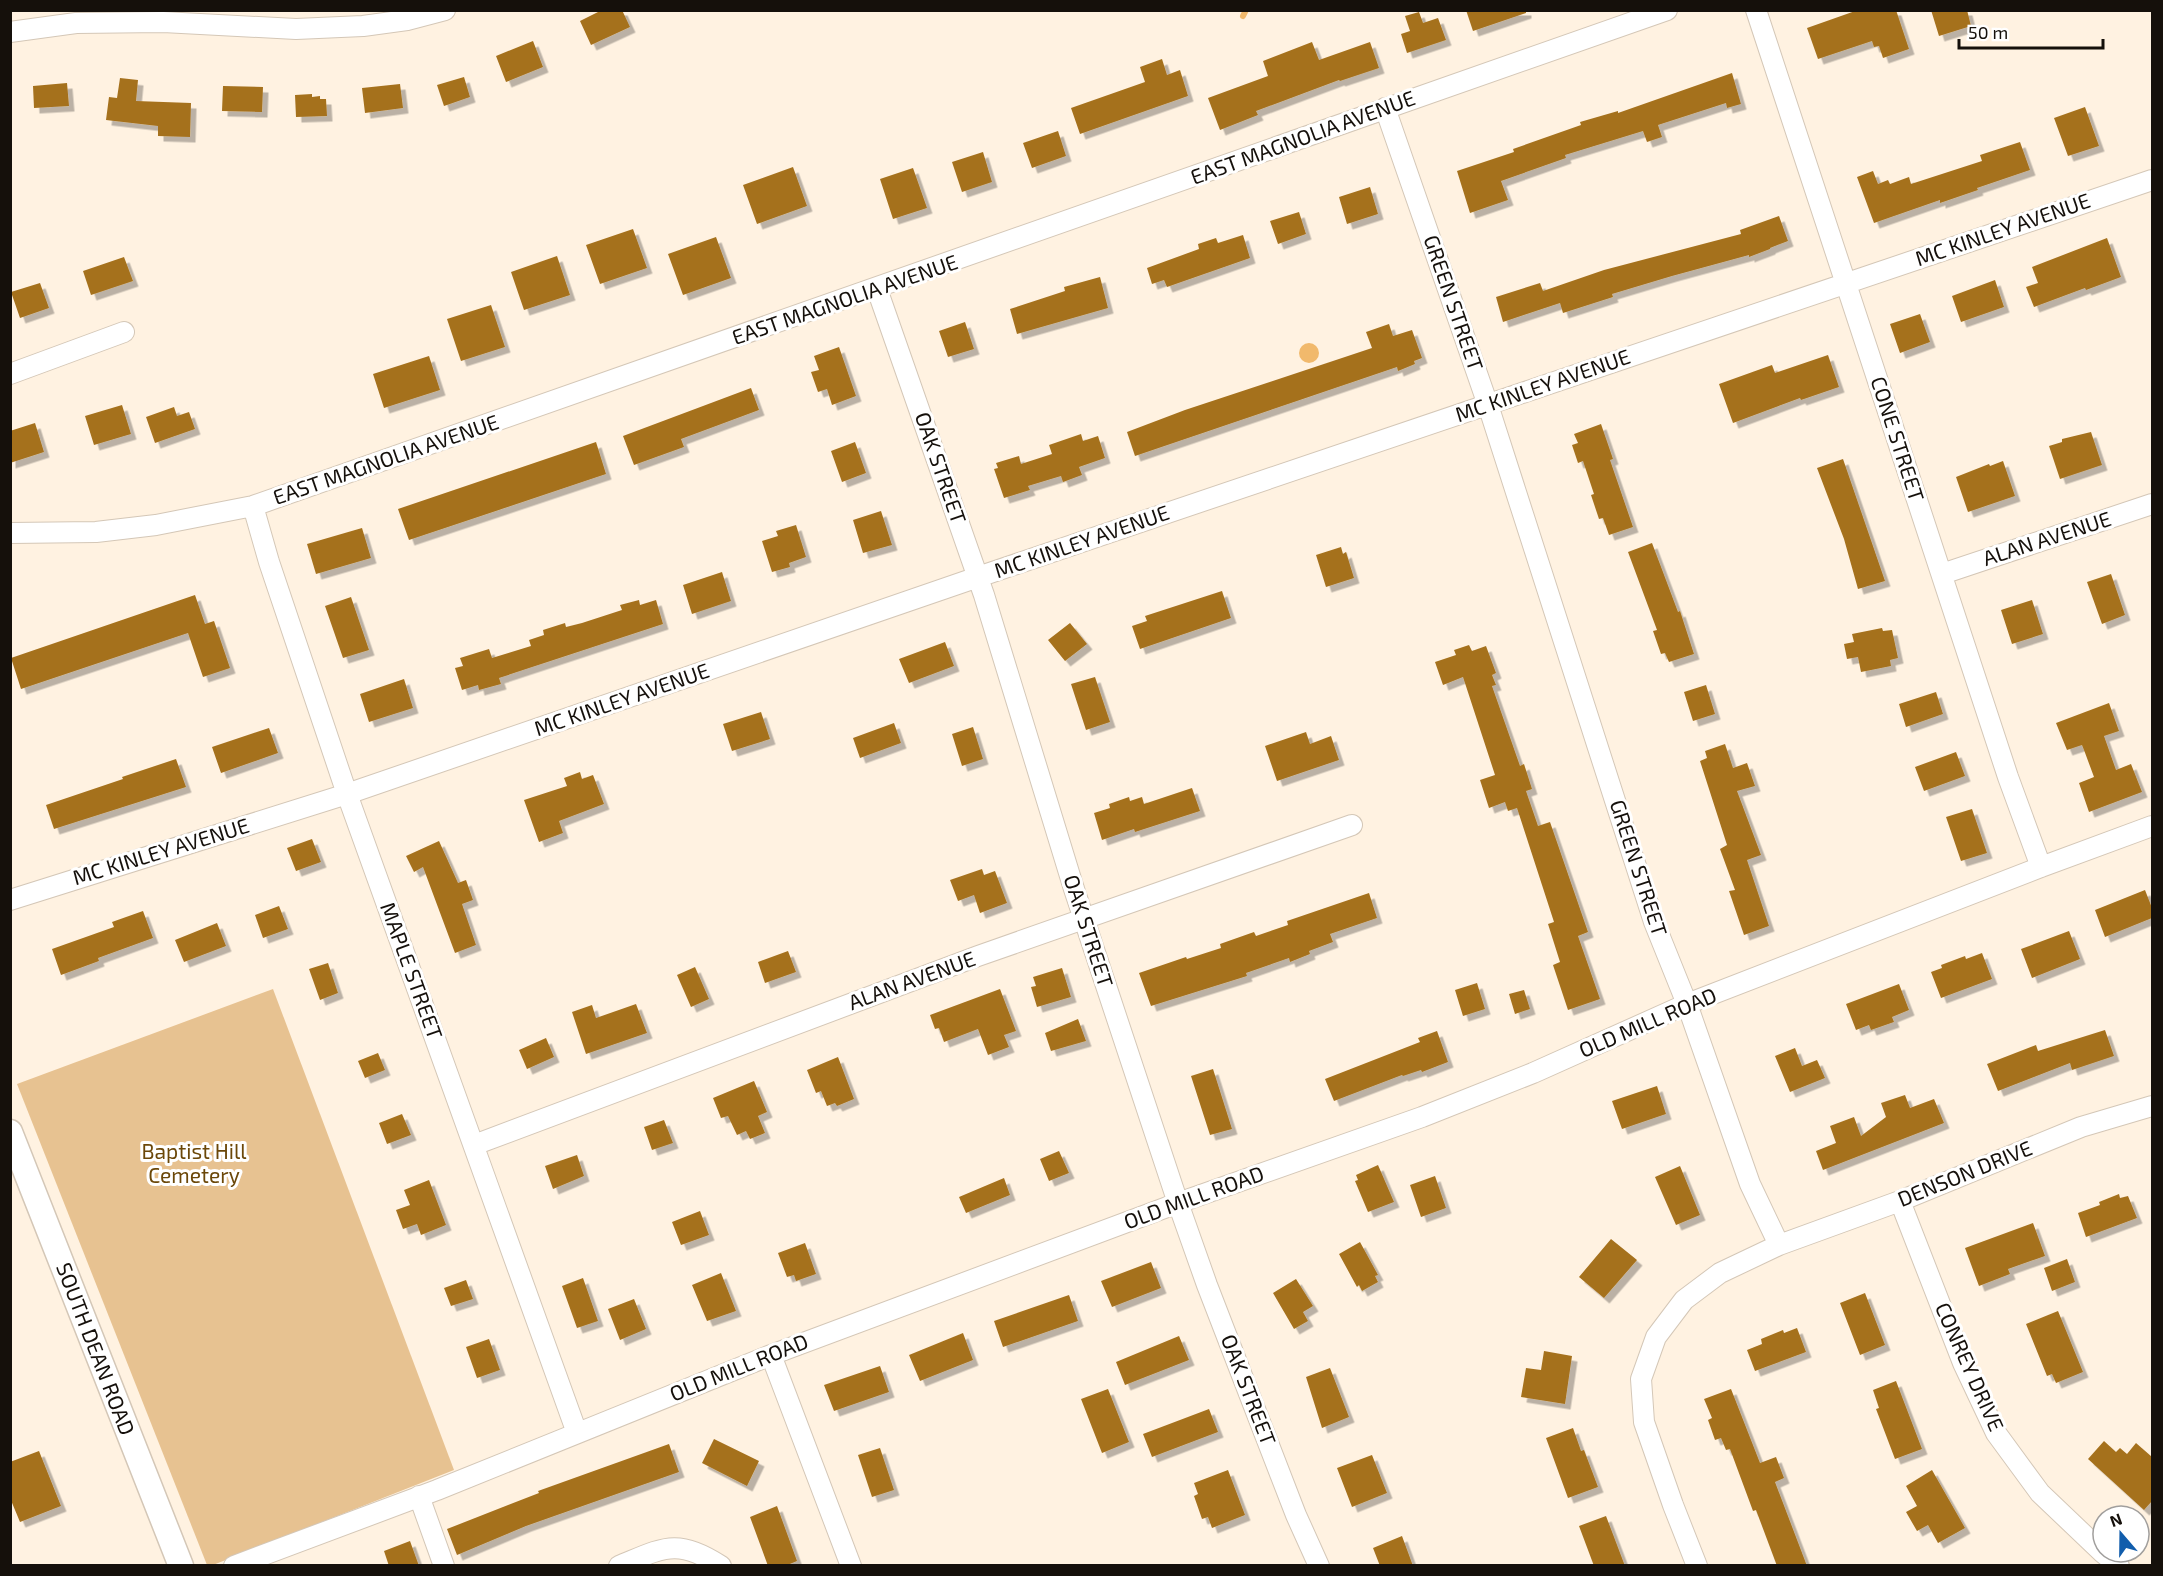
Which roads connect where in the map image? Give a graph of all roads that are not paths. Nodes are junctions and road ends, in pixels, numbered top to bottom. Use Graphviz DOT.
graph roads {
  1 [pos="445,10"];
  2 [pos="1667,10"];
  3 [pos="1756,10"];
  4 [pos="10,32"];
  5 [pos="1385,108"];
  6 [pos="2152,180"];
  7 [pos="1846,284"];
  8 [pos="877,289"];
  9 [pos="124,332"];
  10 [pos="10,374"];
  11 [pos="1488,405"];
  12 [pos="2152,504"];
  13 [pos="253,506"];
  14 [pos="10,533"];
  15 [pos="1942,574"];
  16 [pos="978,577"];
  17 [pos="347,794"];
  18 [pos="1352,825"];
  19 [pos="2152,826"];
  20 [pos="2041,867"];
  21 [pos="10,900"];
  22 [pos="1084,920"];
  23 [pos="1687,1004"];
  24 [pos="2152,1106"];
  25 [pos="10,1132"];
  26 [pos="474,1145"];
  27 [pos="15,1157"];
  28 [pos="1900,1201"];
  29 [pos="1178,1203"];
  30 [pos="1779,1245"];
  31 [pos="771,1355"];
  32 [pos="577,1434"];
  33 [pos="419,1496"];
  34 [pos="181,1566"];
  35 [pos="234,1566"];
  36 [pos="444,1566"];
  37 [pos="619,1566"];
  38 [pos="721,1566"];
  39 [pos="851,1566"];
  40 [pos="1319,1566"];
  41 [pos="1696,1566"];
  42 [pos="2119,1566"];
  1 -- 4 [label="street"];
  2 -- 5 [label="street, EAST MAGNOLIA AVENUE"];
  3 -- 7 [label="street, CONE STREET"];
  5 -- 8 [label="street, EAST MAGNOLIA AVENUE"];
  5 -- 11 [label="street, GREEN STREET"];
  6 -- 7 [label="street, MC KINLEY AVENUE"];
  7 -- 11 [label="street, MC KINLEY AVENUE"];
  7 -- 15 [label="street, CONE STREET"];
  8 -- 13 [label="street, EAST MAGNOLIA AVENUE"];
  8 -- 16 [label="street, OAK STREET"];
  9 -- 10 [label="street"];
  11 -- 16 [label="street, MC KINLEY AVENUE"];
  11 -- 23 [label="street, GREEN STREET"];
  12 -- 15 [label="street, ALAN AVENUE"];
  13 -- 14 [label="street, EAST MAGNOLIA AVENUE"];
  13 -- 17 [label="street, MAPLE STREET"];
  15 -- 20 [label="street, CONE STREET"];
  16 -- 17 [label="street, MC KINLEY AVENUE"];
  16 -- 22 [label="street, OAK STREET"];
  17 -- 21 [label="street, MC KINLEY AVENUE"];
  17 -- 26 [label="street, MAPLE STREET"];
  18 -- 22 [label="street, ALAN AVENUE"];
  19 -- 20 [label="street, OLD MILL ROAD"];
  20 -- 23 [label="street, OLD MILL ROAD"];
  22 -- 26 [label="street, ALAN AVENUE"];
  22 -- 29 [label="street, OAK STREET"];
  23 -- 29 [label="street, OLD MILL ROAD"];
  23 -- 30 [label="street, GREEN STREET"];
  24 -- 28 [label="street, DENSON DRIVE"];
  25 -- 27 [label="street, SOUTH DEAN ROAD"];
  26 -- 32 [label="street, MAPLE STREET"];
  27 -- 34 [label="street, SOUTH DEAN ROAD"];
  28 -- 30 [label="street, DENSON DRIVE"];
  28 -- 42 [label="street, CONREY DRIVE"];
  29 -- 31 [label="street, OLD MILL ROAD"];
  29 -- 40 [label="street, OAK STREET"];
  30 -- 41 [label="street"];
  31 -- 32 [label="street, OLD MILL ROAD"];
  31 -- 39 [label="street"];
  32 -- 33 [label="street, OLD MILL ROAD"];
  33 -- 35 [label="street, OLD MILL ROAD"];
  33 -- 36 [label="street"];
  37 -- 38 [label="street"];
}
